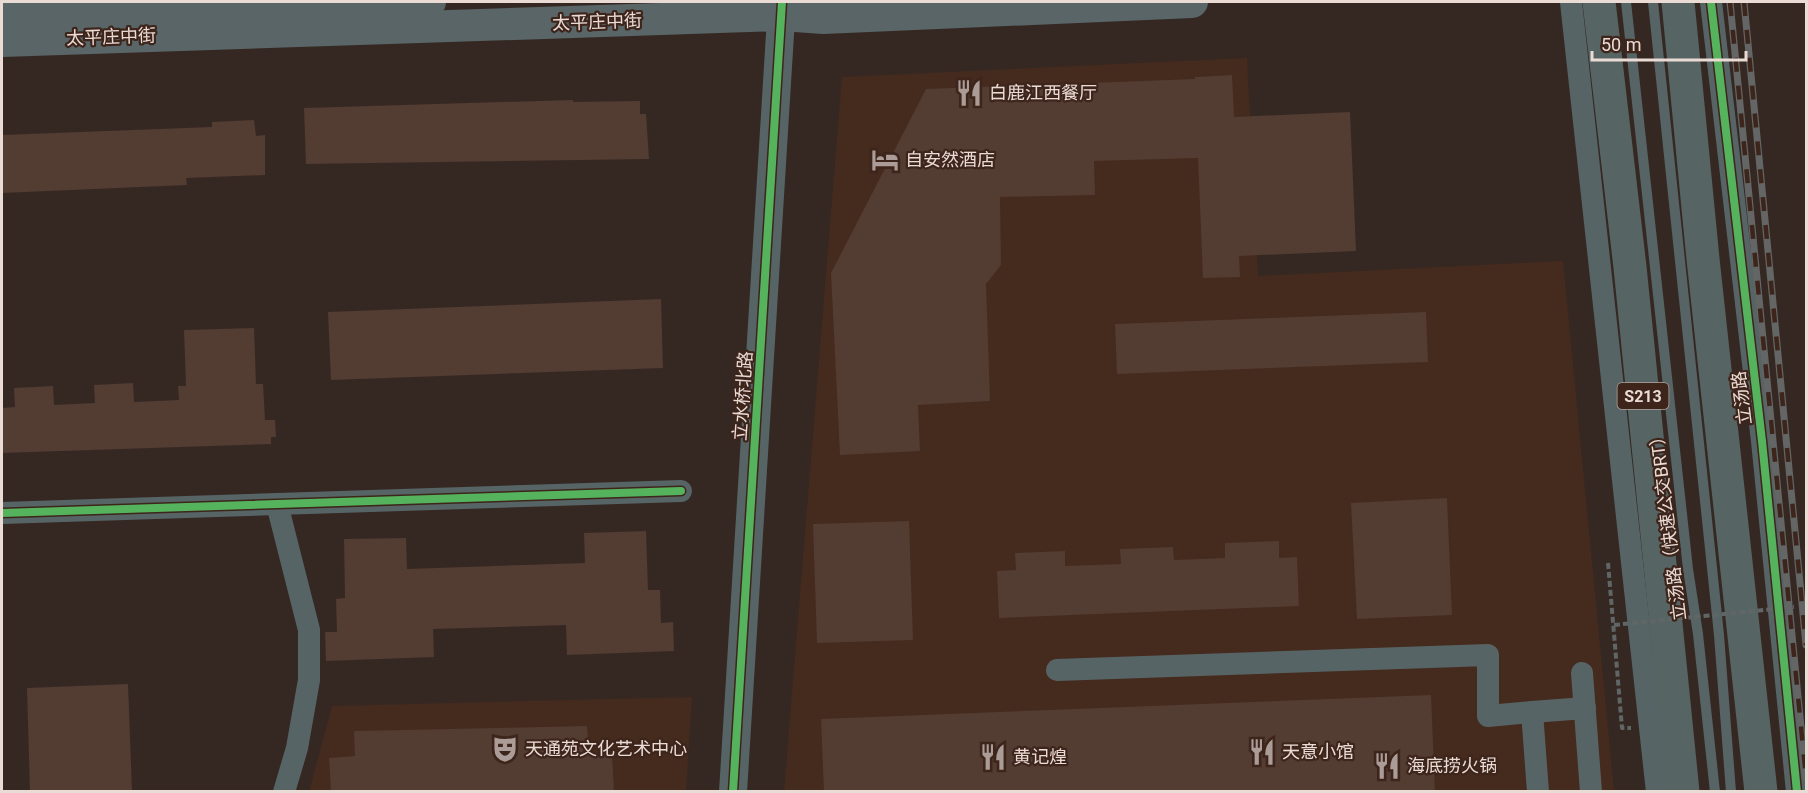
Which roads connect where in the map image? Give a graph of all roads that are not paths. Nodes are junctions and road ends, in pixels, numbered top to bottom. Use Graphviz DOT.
graph roads {
  1 [pos="430,2"];
  2 [pos="1192,2"];
  3 [pos="1570,2"];
  4 [pos="1599,2"];
  5 [pos="1626,2"];
  6 [pos="1653,2"];
  7 [pos="1678,2"];
  8 [pos="1711,2"];
  9 [pos="782,8"];
  10 [pos="2,15"];
  11 [pos="2,41"];
  12 [pos="681,491"];
  13 [pos="277,504"];
  14 [pos="2,513"];
  15 [pos="1057,670"];
  16 [pos="1582,673"];
  17 [pos="1585,708"];
  18 [pos="1532,712"];
  19 [pos="284,792"];
  20 [pos="734,792"];
  21 [pos="1538,792"];
  22 [pos="1591,792"];
  23 [pos="1657,792"];
  24 [pos="1683,792"];
  25 [pos="1715,792"];
  26 [pos="1731,792"];
  27 [pos="1761,792"];
  28 [pos="1797,792"];
  1 -- 10 [label="main road, 太平庄中街"];
  2 -- 9 [label="main road, 太平庄中街"];
  3 -- 23 [label="street, S213"];
  4 -- 24 [label="main road, S213"];
  5 -- 25 [label="lane, 立汤路（快速公交BRT）"];
  6 -- 26 [label="lane, 立汤路（快速公交BRT）"];
  7 -- 27 [label="main road, 立汤路"];
  8 -- 28 [label="street, 立汤路"];
  9 -- 11 [label="main road, 太平庄中街"];
  9 -- 20 [label="street, 立水桥北路"];
  12 -- 13 [label="street"];
  13 -- 14 [label="street"];
  13 -- 19 [label="street"];
  15 -- 18 [label="street"];
  16 -- 17 [label="street"];
  17 -- 18 [label="street"];
  17 -- 22 [label="street"];
  18 -- 21 [label="street"];
}
